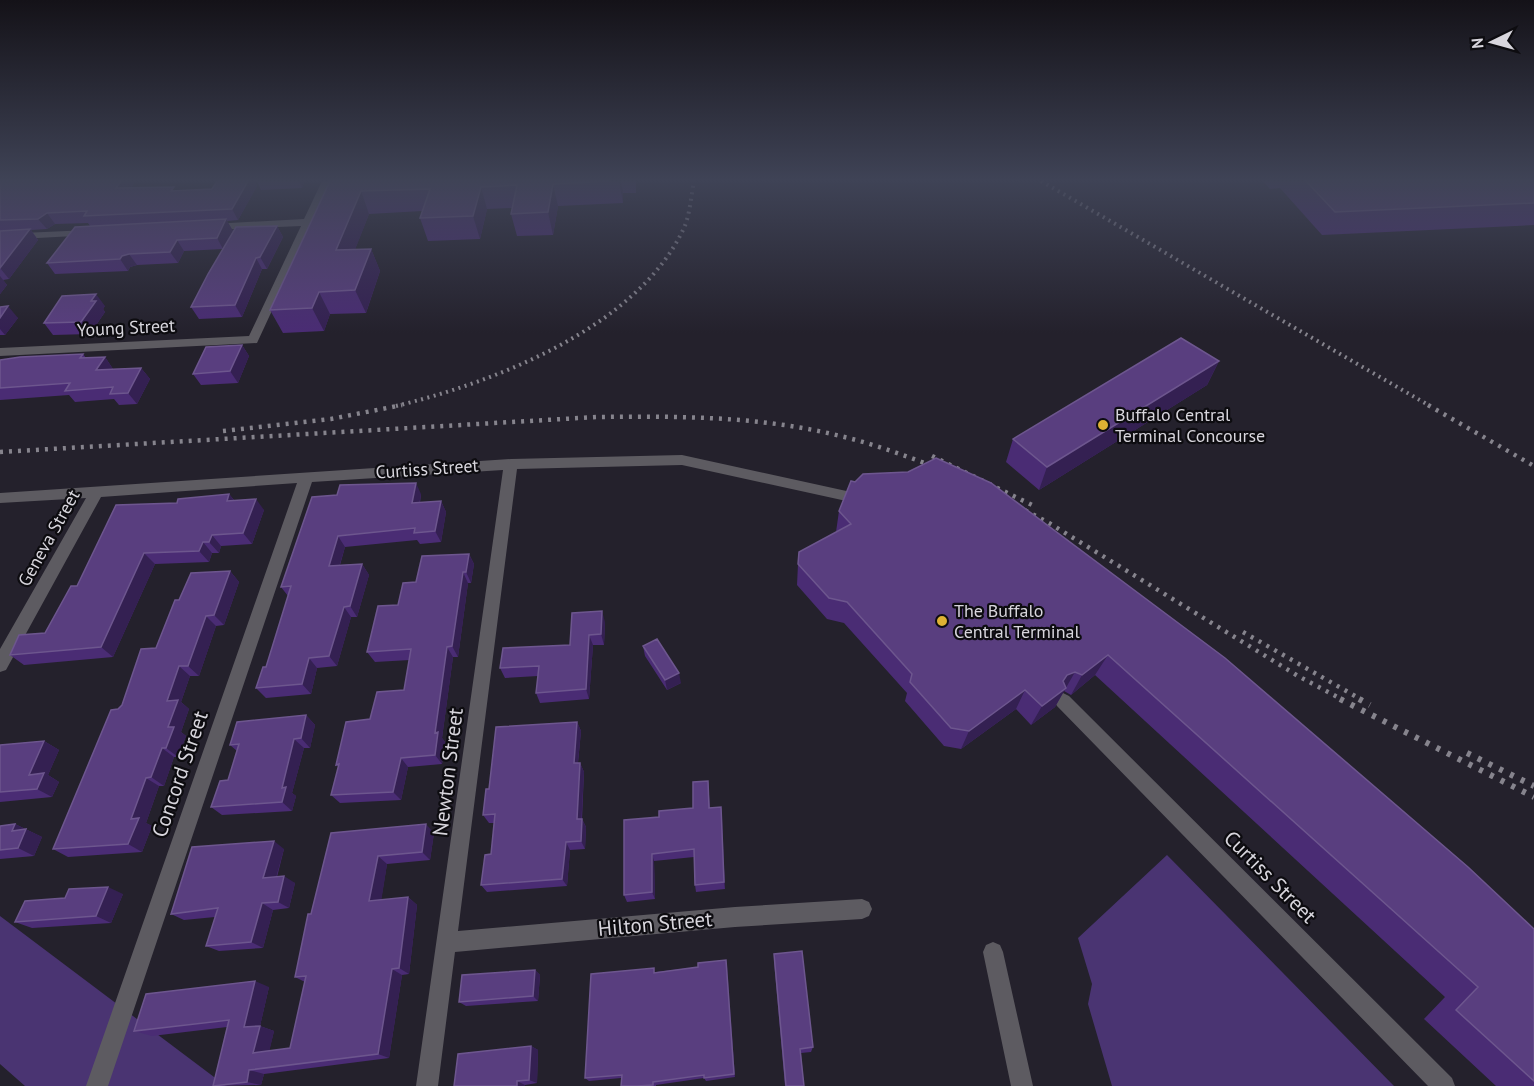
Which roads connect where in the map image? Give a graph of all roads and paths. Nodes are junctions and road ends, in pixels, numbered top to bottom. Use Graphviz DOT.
graph roads {
  1 [pos="107,232"];
  2 [pos="303,232"];
  3 [pos="0,237"];
  4 [pos="0,352"];
  5 [pos="511,464"];
  6 [pos="306,478"];
  7 [pos="96,492"];
  8 [pos="851,497"];
  9 [pos="0,498"];
  10 [pos="0,665"];
  11 [pos="1063,701"];
  12 [pos="862,909"];
  13 [pos="448,942"];
  14 [pos="993,952"];
  15 [pos="97,1086"];
  16 [pos="427,1086"];
  17 [pos="1022,1086"];
  18 [pos="1444,1086"];
  1 -- 3 [label="street"];
  2 -- 4 [label="street, Young Street"];
  5 -- 6 [label="street, Curtiss Street"];
  5 -- 8 [label="street, Curtiss Street"];
  5 -- 13 [label="street, Newton Street"];
  6 -- 7 [label="street, Curtiss Street"];
  6 -- 15 [label="street, Concord Street"];
  7 -- 9 [label="street, Curtiss Street"];
  7 -- 10 [label="street, Geneva Street"];
  11 -- 18 [label="street, Curtiss Street"];
  12 -- 13 [label="street, Hilton Street"];
  13 -- 16 [label="street, Newton Street"];
  14 -- 17 [label="street"];
}
